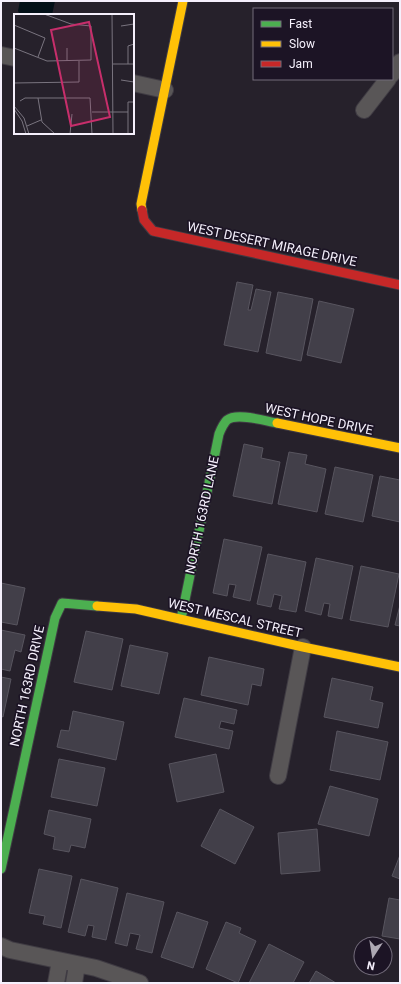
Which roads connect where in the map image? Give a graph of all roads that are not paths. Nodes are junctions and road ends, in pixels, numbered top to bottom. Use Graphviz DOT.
graph roads {
  1 [pos="183,1"];
  2 [pos="1,54"];
  3 [pos="14,58"];
  4 [pos="400,62"];
  5 [pos="393,72"];
  6 [pos="387,80"];
  7 [pos="134,83"];
  8 [pos="165,90"];
  9 [pos="364,110"];
  10 [pos="400,285"];
  11 [pos="233,416"];
  12 [pos="400,448"];
  13 [pos="62,602"];
  14 [pos="181,619"];
  15 [pos="303,647"];
  16 [pos="400,667"];
  17 [pos="278,776"];
  18 [pos="1,869"];
  19 [pos="1,946"];
  20 [pos="60,961"];
  21 [pos="77,964"];
  22 [pos="56,983"];
  23 [pos="74,983"];
  24 [pos="140,983"];
  1 -- 8 [label="street"];
  2 -- 3 [label="street"];
  4 -- 5 [label="street"];
  6 -- 9 [label="street"];
  7 -- 8 [label="street"];
  8 -- 10 [label="street, WEST DESERT MIRAGE DRIVE"];
  11 -- 12 [label="street, WEST HOPE DRIVE"];
  11 -- 14 [label="street, NORTH 163RD LANE"];
  13 -- 14 [label="street, WEST MESCAL STREET"];
  13 -- 18 [label="street, NORTH 163RD DRIVE"];
  14 -- 15 [label="street, WEST MESCAL STREET"];
  15 -- 16 [label="street, WEST MESCAL STREET"];
  15 -- 17 [label="street"];
  19 -- 20 [label="street"];
  20 -- 21 [label="street"];
  20 -- 22 [label="street"];
  21 -- 23 [label="street"];
  21 -- 24 [label="street"];
}
